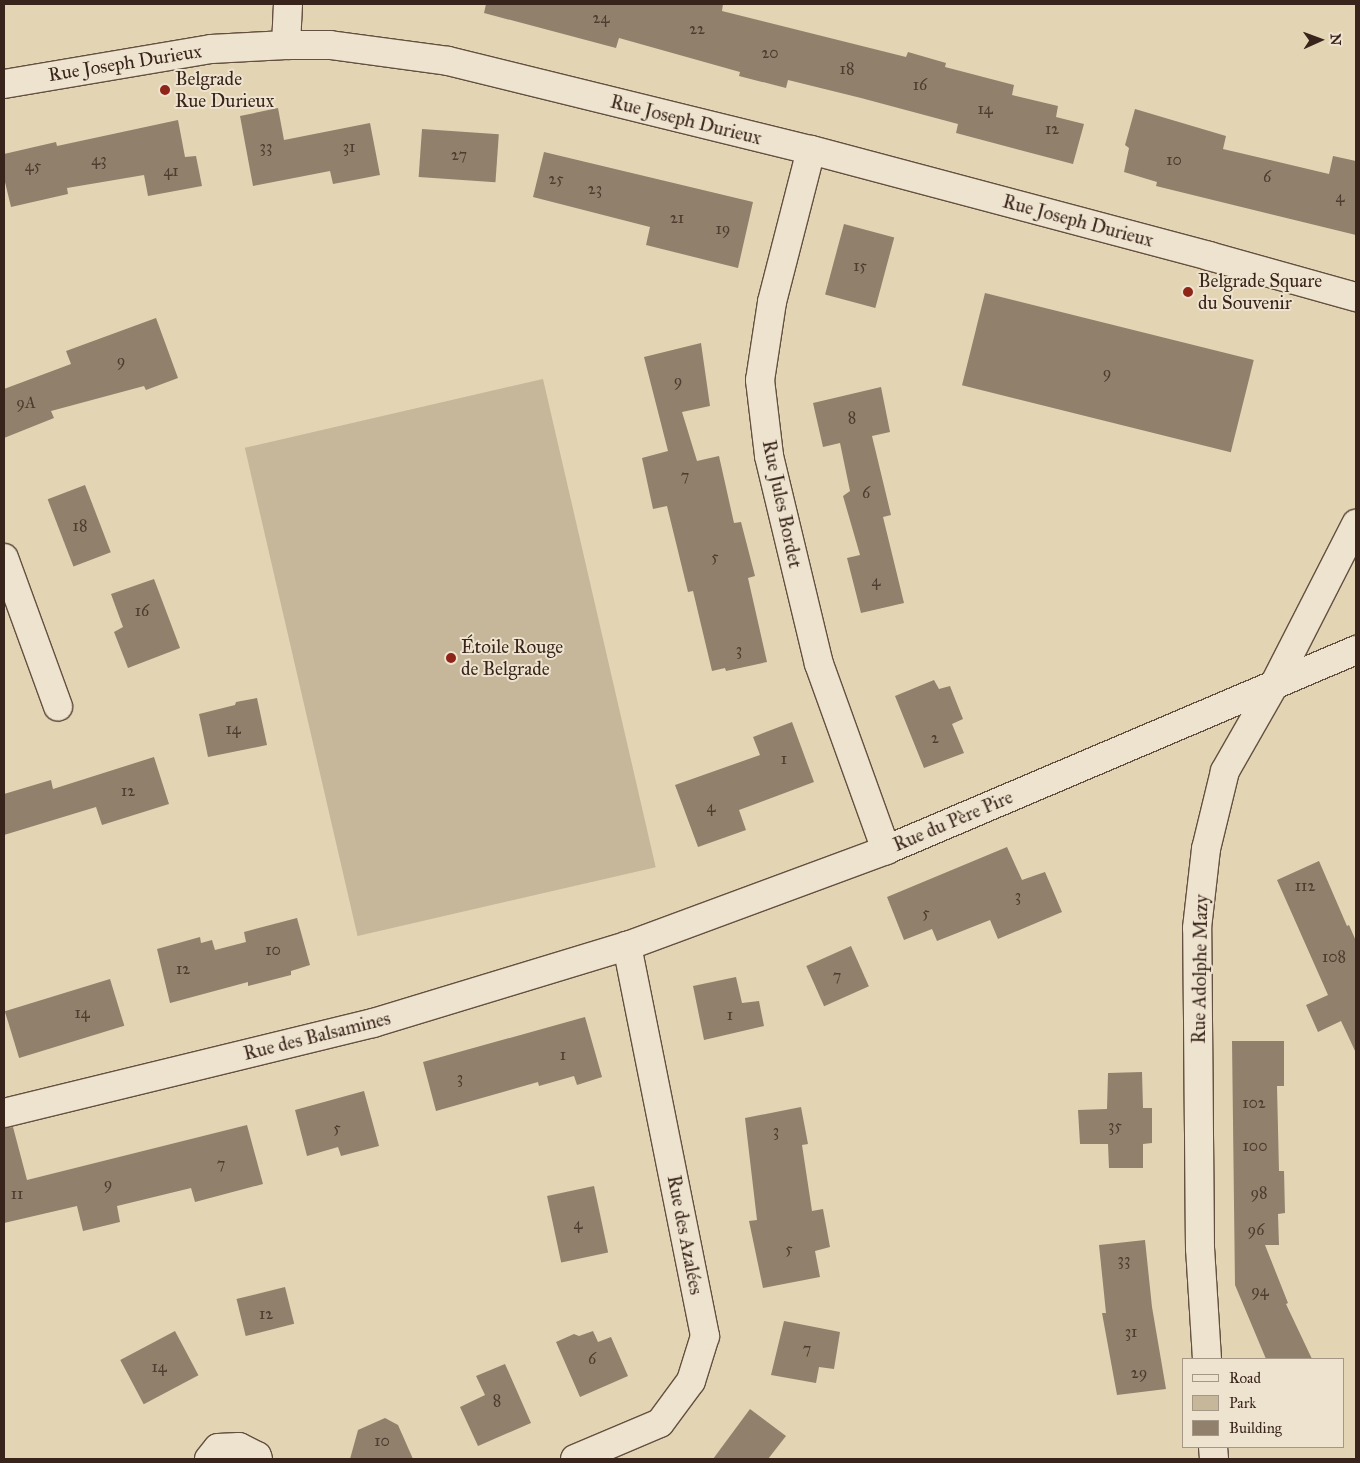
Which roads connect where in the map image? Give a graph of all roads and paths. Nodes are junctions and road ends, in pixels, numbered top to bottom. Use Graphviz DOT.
graph roads {
  1 [pos="288,4"];
  2 [pos="286,45"];
  3 [pos="4,84"];
  4 [pos="811,150"];
  5 [pos="1356,297"];
  6 [pos="1356,524"];
  7 [pos="4,558"];
  8 [pos="1356,650"];
  9 [pos="1274,684"];
  10 [pos="58,706"];
  11 [pos="886,850"];
  12 [pos="627,946"];
  13 [pos="4,1113"];
  14 [pos="1207,1358"];
  15 [pos="209,1459"];
  16 [pos="258,1459"];
  17 [pos="575,1459"];
  1 -- 2 [label="street"];
  2 -- 3 [label="street, Rue Joseph Durieux"];
  2 -- 4 [label="street, Rue Joseph Durieux"];
  4 -- 5 [label="street, Rue Joseph Durieux"];
  4 -- 11 [label="street, Rue Jules Bordet"];
  6 -- 9 [label="street, Rue Adolphe Mazy"];
  7 -- 10 [label="street"];
  8 -- 9 [label="street"];
  9 -- 11 [label="street, Rue du Père Pire"];
  9 -- 14 [label="street, Rue Adolphe Mazy"];
  11 -- 12 [label="street, Rue du Père Pire"];
  12 -- 13 [label="street, Rue des Balsamines"];
  12 -- 17 [label="street, Rue des Azalées"];
  15 -- 16 [label="street"];
}
